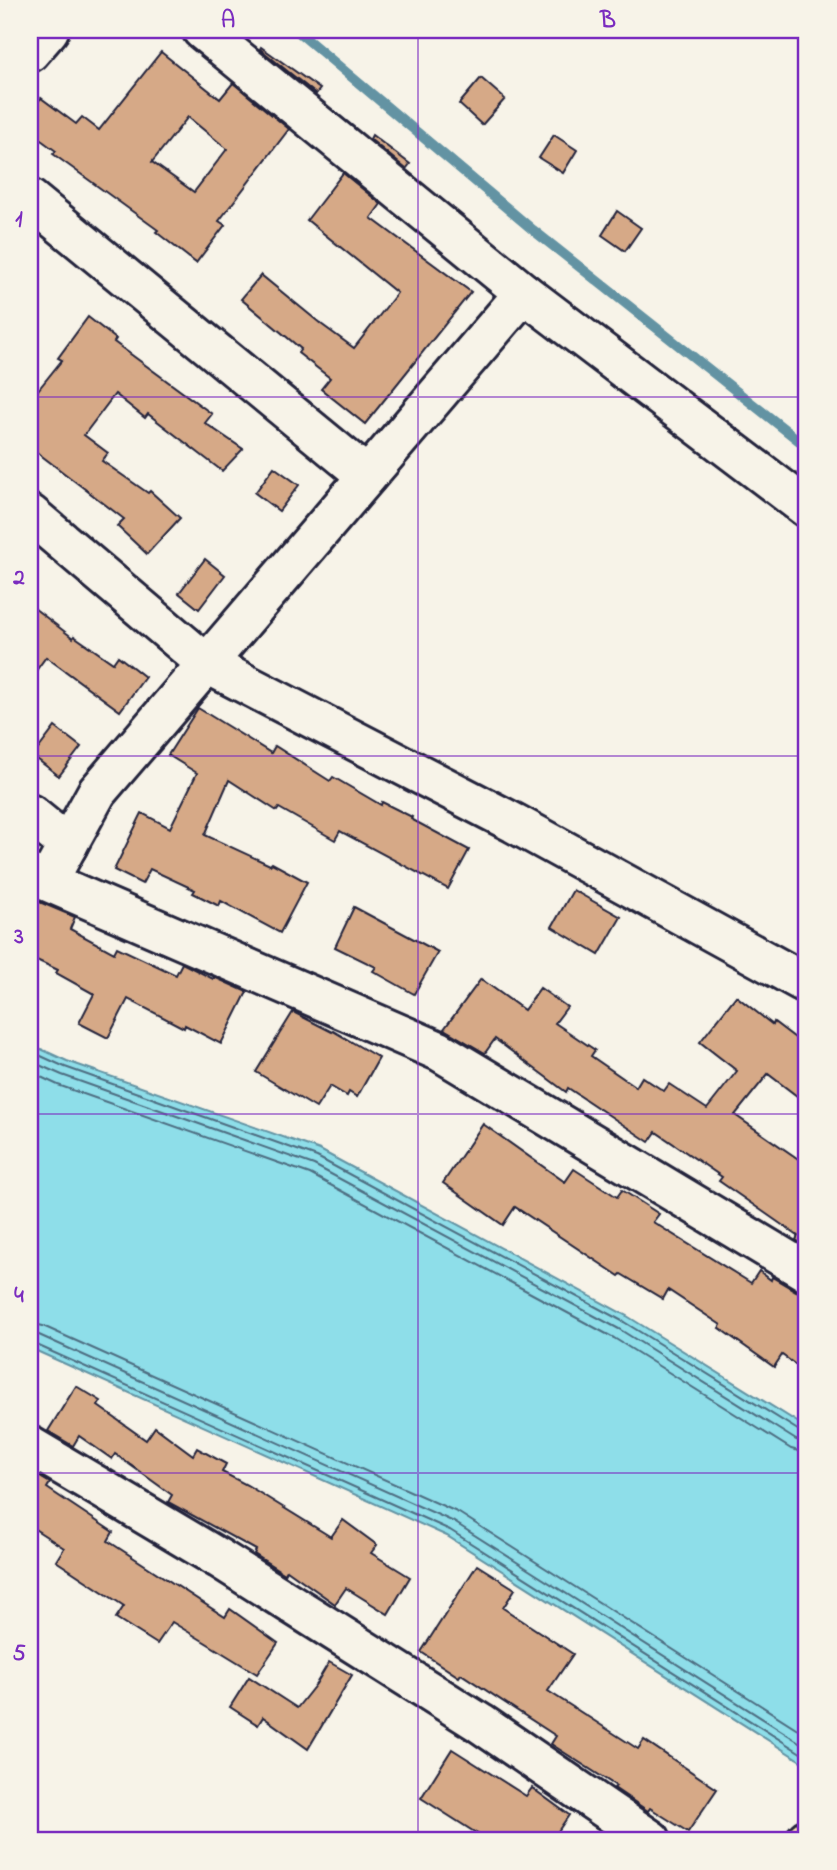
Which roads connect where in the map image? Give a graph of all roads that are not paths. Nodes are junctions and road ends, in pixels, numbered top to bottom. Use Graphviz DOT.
graph roads {
  1 [pos="49,30"];
  2 [pos="202,30"];
  3 [pos="30,52"];
  4 [pos="30,199"];
  5 [pos="524,293"];
  6 [pos="368,476"];
  7 [pos="807,508"];
  8 [pos="30,514"];
  9 [pos="206,664"];
  10 [pos="30,814"];
  11 [pos="68,845"];
  12 [pos="39,877"];
  13 [pos="807,984"];
  14 [pos="807,1272"];
  15 [pos="30,1446"];
  16 [pos="651,1840"];
  1 -- 3 [label="street"];
  2 -- 5 [label="street"];
  4 -- 6 [label="street"];
  5 -- 6 [label="street"];
  5 -- 7 [label="street"];
  6 -- 9 [label="street"];
  8 -- 9 [label="street"];
  9 -- 11 [label="street"];
  9 -- 13 [label="street"];
  10 -- 11 [label="street"];
  11 -- 12 [label="street"];
  12 -- 14 [label="street"];
  15 -- 16 [label="street"];
}
